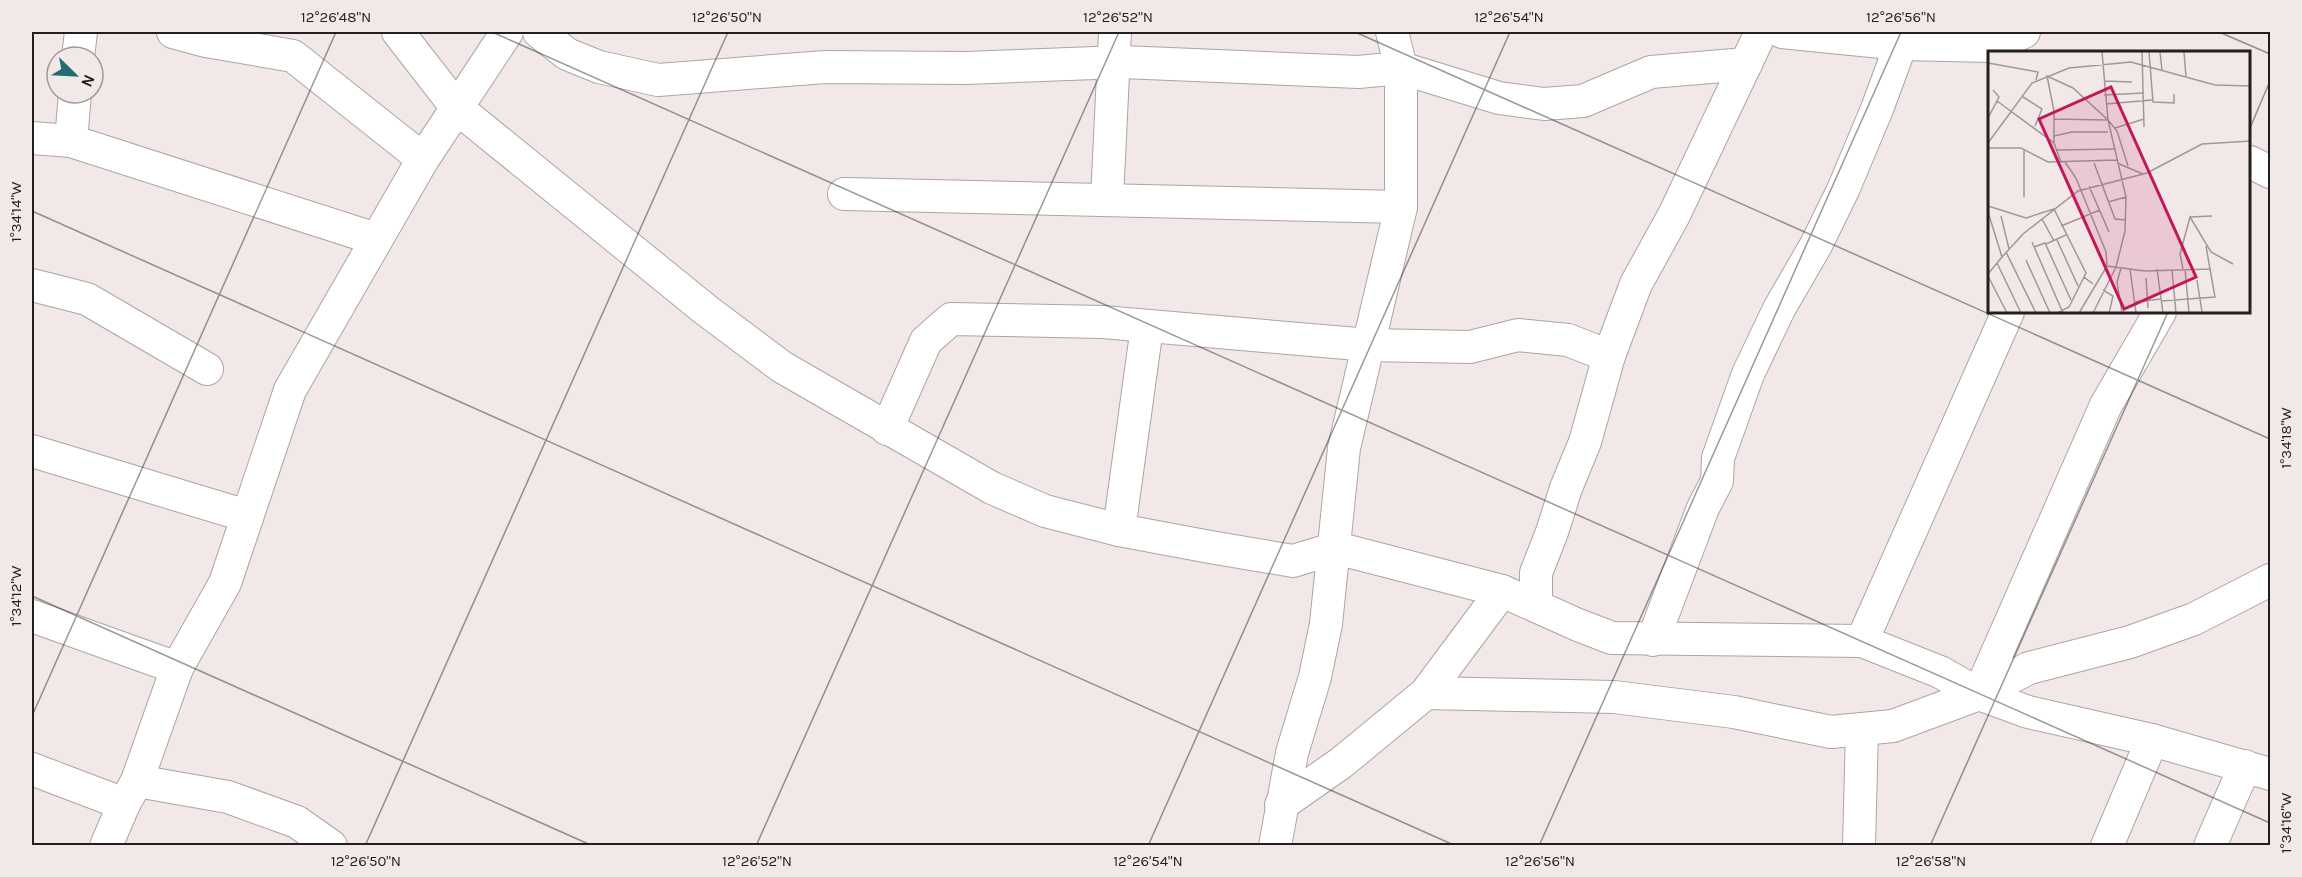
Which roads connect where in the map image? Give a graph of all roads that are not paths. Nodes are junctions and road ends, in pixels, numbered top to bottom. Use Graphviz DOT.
graph roads {
  1 [pos="173,32"];
  2 [pos="398,32"];
  3 [pos="507,32"];
  4 [pos="539,32"];
  5 [pos="1115,32"];
  6 [pos="1392,32"];
  7 [pos="1761,32"];
  8 [pos="1782,32"];
  9 [pos="2024,32"];
  10 [pos="1901,44"];
  11 [pos="1999,49"];
  12 [pos="1115,63"];
  13 [pos="1746,64"];
  14 [pos="1401,68"];
  15 [pos="74,105"];
  16 [pos="457,108"];
  17 [pos="32,138"];
  18 [pos="71,141"];
  19 [pos="423,159"];
  20 [pos="2251,162"];
  21 [pos="2271,172"];
  22 [pos="844,194"];
  23 [pos="1107,200"];
  24 [pos="1401,207"];
  25 [pos="376,240"];
  26 [pos="32,285"];
  27 [pos="2007,314"];
  28 [pos="2159,314"];
  29 [pos="1147,327"];
  30 [pos="1369,345"];
  31 [pos="1609,356"];
  32 [pos="207,369"];
  33 [pos="887,429"];
  34 [pos="32,451"];
  35 [pos="247,516"];
  36 [pos="1119,530"];
  37 [pos="1336,548"];
  38 [pos="2271,580"];
  39 [pos="1502,591"];
  40 [pos="1536,606"];
  41 [pos="32,616"];
  42 [pos="1653,640"];
  43 [pos="1862,641"];
  44 [pos="177,668"];
  45 [pos="1426,693"];
  46 [pos="1979,694"];
  47 [pos="1862,729"];
  48 [pos="2152,740"];
  49 [pos="32,769"];
  50 [pos="2258,770"];
  51 [pos="131,793"];
  52 [pos="1281,805"];
  53 [pos="106,846"];
  54 [pos="331,846"];
  55 [pos="1275,846"];
  56 [pos="1859,846"];
  57 [pos="2107,846"];
  58 [pos="2210,846"];
  1 -- 19 [label="street"];
  2 -- 16 [label="street"];
  3 -- 16 [label="street"];
  4 -- 12 [label="street"];
  5 -- 12 [label="street"];
  6 -- 14 [label="street"];
  7 -- 13 [label="street"];
  8 -- 10 [label="street"];
  9 -- 11 [label="street"];
  10 -- 11 [label="street"];
  10 -- 42 [label="street"];
  12 -- 14 [label="street"];
  12 -- 23 [label="street"];
  13 -- 14 [label="street"];
  13 -- 31 [label="street"];
  14 -- 24 [label="street"];
  15 -- 18 [label="street"];
  16 -- 19 [label="street"];
  16 -- 33 [label="street"];
  17 -- 18 [label="street"];
  18 -- 25 [label="street"];
  19 -- 25 [label="street"];
  20 -- 21 [label="street"];
  22 -- 23 [label="street"];
  23 -- 24 [label="street"];
  24 -- 30 [label="street"];
  25 -- 35 [label="street"];
  26 -- 32 [label="street"];
  27 -- 43 [label="street"];
  28 -- 46 [label="street"];
  29 -- 30 [label="street"];
  29 -- 33 [label="street"];
  29 -- 36 [label="street"];
  30 -- 31 [label="street"];
  30 -- 37 [label="street"];
  31 -- 40 [label="street"];
  33 -- 36 [label="street"];
  34 -- 35 [label="street"];
  35 -- 44 [label="street"];
  36 -- 37 [label="street"];
  37 -- 39 [label="street"];
  37 -- 52 [label="street"];
  38 -- 46 [label="street"];
  39 -- 40 [label="street"];
  39 -- 45 [label="street"];
  40 -- 42 [label="street"];
  41 -- 44 [label="street"];
  42 -- 43 [label="street"];
  43 -- 46 [label="street"];
  44 -- 51 [label="street"];
  45 -- 47 [label="street"];
  45 -- 52 [label="street"];
  46 -- 47 [label="street"];
  46 -- 48 [label="street"];
  47 -- 56 [label="street"];
  48 -- 50 [label="street"];
  48 -- 57 [label="street"];
  49 -- 51 [label="street"];
  50 -- 58 [label="street"];
  51 -- 53 [label="street"];
  51 -- 54 [label="street"];
  52 -- 55 [label="street"];
}
